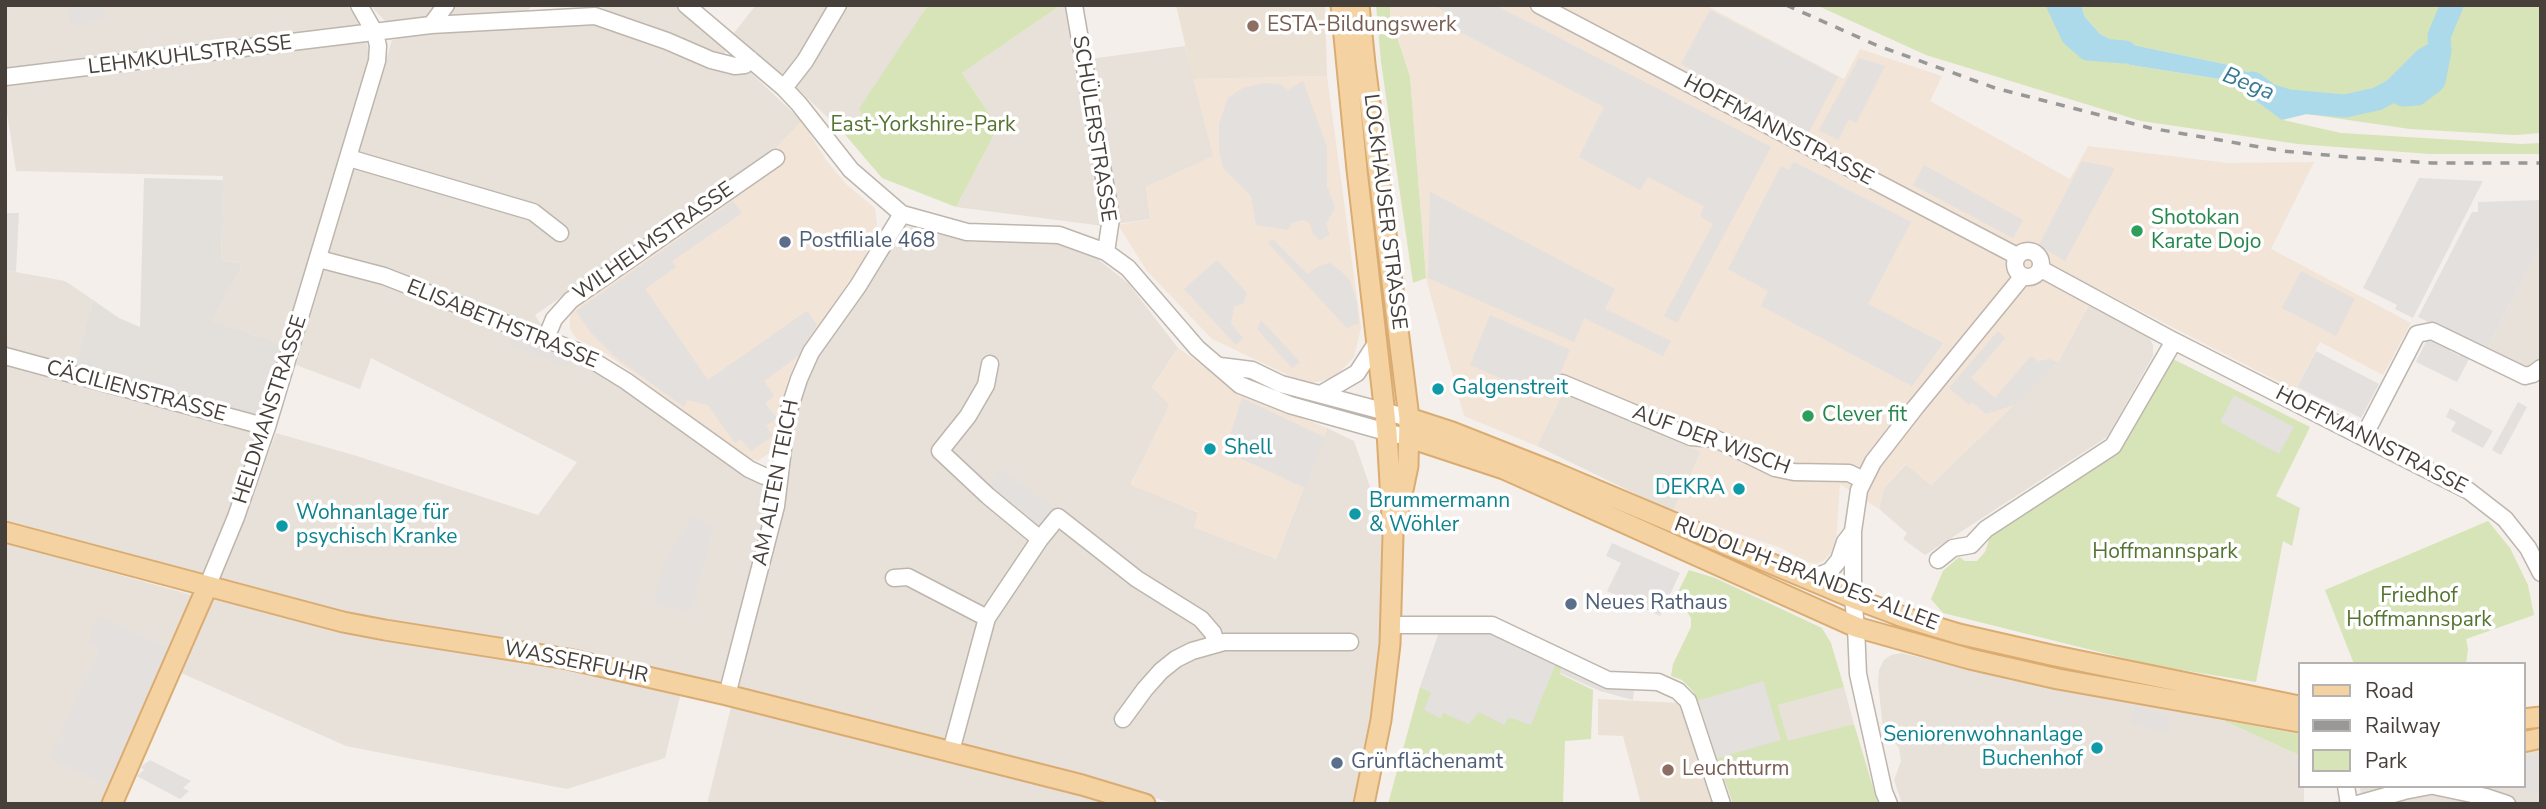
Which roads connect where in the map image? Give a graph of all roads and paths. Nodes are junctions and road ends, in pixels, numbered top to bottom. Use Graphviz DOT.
graph roads {
  1 [pos="359,5"];
  2 [pos="446,5"];
  3 [pos="686,5"];
  4 [pos="838,5"];
  5 [pos="1074,5"];
  6 [pos="1341,5"];
  7 [pos="1359,5"];
  8 [pos="1539,5"];
  9 [pos="593,11"];
  10 [pos="431,25"];
  11 [pos="375,33"];
  12 [pos="750,59"];
  13 [pos="1355,66"];
  14 [pos="5,77"];
  15 [pos="784,89"];
  16 [pos="349,158"];
  17 [pos="776,158"];
  18 [pos="902,214"];
  19 [pos="560,233"];
  20 [pos="1106,252"];
  21 [pos="2017,256"];
  22 [pos="319,259"];
  23 [pos="2041,269"];
  24 [pos="2023,276"];
  25 [pos="546,338"];
  26 [pos="2174,341"];
  27 [pos="1377,342"];
  28 [pos="5,356"];
  29 [pos="990,364"];
  30 [pos="1220,366"];
  31 [pos="2541,368"];
  32 [pos="1562,383"];
  33 [pos="1321,394"];
  34 [pos="1385,411"];
  35 [pos="1409,418"];
  36 [pos="267,428"];
  37 [pos="1387,432"];
  38 [pos="2364,436"];
  39 [pos="1410,438"];
  40 [pos="779,477"];
  41 [pos="1863,480"];
  42 [pos="1853,531"];
  43 [pos="5,532"];
  44 [pos="1393,535"];
  45 [pos="1040,539"];
  46 [pos="1938,560"];
  47 [pos="2541,573"];
  48 [pos="1803,577"];
  49 [pos="894,578"];
  50 [pos="207,587"];
  51 [pos="1853,598"];
  52 [pos="987,618"];
  53 [pos="1392,625"];
  54 [pos="1856,626"];
  55 [pos="1350,642"];
  56 [pos="1216,644"];
  57 [pos="727,695"];
  58 [pos="2298,706"];
  59 [pos="1123,719"];
  60 [pos="2298,722"];
  61 [pos="951,751"];
  62 [pos="2421,788"];
  63 [pos="2442,788"];
  64 [pos="112,804"];
  65 [pos="1145,804"];
  66 [pos="1364,804"];
  67 [pos="1722,804"];
  68 [pos="1889,804"];
  69 [pos="2358,804"];
  70 [pos="2507,804"];
  1 -- 11 [label="street, HELDMANSTRASSE"];
  2 -- 10 [label="street"];
  3 -- 12 [label="street"];
  4 -- 15 [label="street"];
  5 -- 20 [label="street, SCHÜLERSTRASSE"];
  6 -- 13 [label="main road, LOCKHAUSER STRASSE"];
  7 -- 13 [label="main road, LOCKHAUSER STRASSE"];
  8 -- 21 [label="street, HOFFMANNSTRASSE"];
  9 -- 10 [label="street, LEHMKUHLSTRASSE"];
  9 -- 12 [label="street"];
  10 -- 11 [label="street, LEHMKUHLSTRASSE"];
  11 -- 14 [label="street, LEHMKUHLSTRASSE"];
  11 -- 16 [label="street, HELDMANSTRASSE"];
  12 -- 15 [label="street"];
  13 -- 27 [label="main road, LOCKHAUSER STRASSE"];
  13 -- 35 [label="main road, LOCKHAUSER STRASSE"];
  15 -- 18 [label="street"];
  16 -- 19 [label="street"];
  16 -- 22 [label="street, HELDMANSTRASSE"];
  17 -- 25 [label="street, WILHELMSTRASSE"];
  18 -- 20 [label="street"];
  18 -- 40 [label="street, AM ALTEN TEICH"];
  20 -- 30 [label="street"];
  21 -- 23 [label="street"];
  21 -- 24 [label="street"];
  22 -- 25 [label="street, ELISABETHSTRASSE"];
  22 -- 36 [label="street, HELDMANSTRASSE"];
  23 -- 24 [label="street"];
  23 -- 26 [label="street, HOFFMANNSTRASSE"];
  24 -- 41 [label="street"];
  25 -- 40 [label="street, ELISABETHSTRASSE"];
  26 -- 38 [label="street, HOFFMANNSTRASSE"];
  26 -- 46 [label="street"];
  27 -- 33 [label="street"];
  27 -- 34 [label="main road, LOCKHAUSER STRASSE"];
  28 -- 36 [label="street, CÄCILIENSTRASSE"];
  29 -- 45 [label="street"];
  30 -- 33 [label="street"];
  30 -- 37 [label="street"];
  31 -- 38 [label="street"];
  32 -- 41 [label="street, AUF DER WISCH"];
  33 -- 34 [label="street"];
  34 -- 35 [label="street"];
  34 -- 37 [label="main road, LOCKHAUSER STRASSE"];
  35 -- 39 [label="main road, LOCKHAUSER STRASSE"];
  35 -- 48 [label="main road, RUDOLPH-BRANDES-ALLEE"];
  36 -- 50 [label="street, HELDMANSTRASSE"];
  37 -- 39 [label="street"];
  37 -- 44 [label="main road, LOCKHAUSER STRASSE"];
  38 -- 47 [label="street, HOFFMANNSTRASSE"];
  39 -- 44 [label="main road, LOCKHAUSER STRASSE"];
  39 -- 54 [label="main road, RUDOLPH-BRANDES-ALLEE"];
  40 -- 57 [label="street, AM ALTEN TEICH"];
  41 -- 42 [label="street"];
  42 -- 48 [label="street"];
  42 -- 51 [label="street"];
  43 -- 50 [label="main road, WASSERFUHR"];
  44 -- 53 [label="main road"];
  45 -- 52 [label="street"];
  45 -- 56 [label="street"];
  48 -- 51 [label="main road, RUDOLPH-BRANDES-ALLEE"];
  49 -- 52 [label="street"];
  50 -- 57 [label="main road, WASSERFUHR"];
  50 -- 64 [label="main road, HELDMANSTRASSE"];
  51 -- 54 [label="street"];
  51 -- 58 [label="main road, RUDOLPH-BRANDES-ALLEE"];
  52 -- 61 [label="street"];
  53 -- 66 [label="main road"];
  53 -- 67 [label="street"];
  54 -- 60 [label="main road, RUDOLPH-BRANDES-ALLEE"];
  54 -- 68 [label="street"];
  55 -- 56 [label="street"];
  56 -- 59 [label="street"];
  57 -- 61 [label="main road, WASSERFUHR"];
  61 -- 65 [label="main road, WASSERFUHR"];
  62 -- 69 [label="street"];
  63 -- 70 [label="street"];
}
